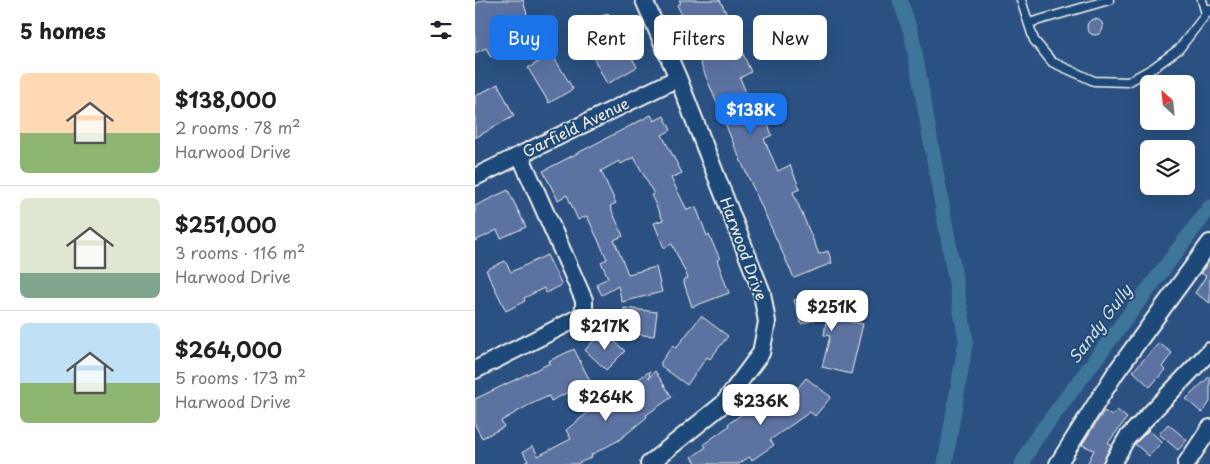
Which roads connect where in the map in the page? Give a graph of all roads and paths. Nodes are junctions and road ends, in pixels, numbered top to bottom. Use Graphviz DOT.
graph roads {
  1 [pos="645,0"];
  2 [pos="1021,0"];
  3 [pos="1109,0"];
  4 [pos="1202,0"];
  5 [pos="1208,11"];
  6 [pos="1029,23"];
  7 [pos="678,78"];
  8 [pos="520,155"];
  9 [pos="475,177"];
  10 [pos="1210,243"];
  11 [pos="1210,351"];
  12 [pos="475,370"];
  13 [pos="1210,428"];
  14 [pos="649,464"];
  15 [pos="1058,464"];
  16 [pos="1112,464"];
  17 [pos="1186,464"];
  1 -- 7 [label="street, Harwood Drive"];
  2 -- 6 [label="lane"];
  3 -- 6 [label="lane"];
  4 -- 5 [label="lane"];
  5 -- 6 [label="lane"];
  7 -- 8 [label="street, Garfield Avenue"];
  7 -- 14 [label="street, Harwood Drive"];
  8 -- 9 [label="street, Garfield Avenue"];
  8 -- 12 [label="street"];
  10 -- 15 [label="street"];
  11 -- 16 [label="street"];
  13 -- 17 [label="street"];
}
